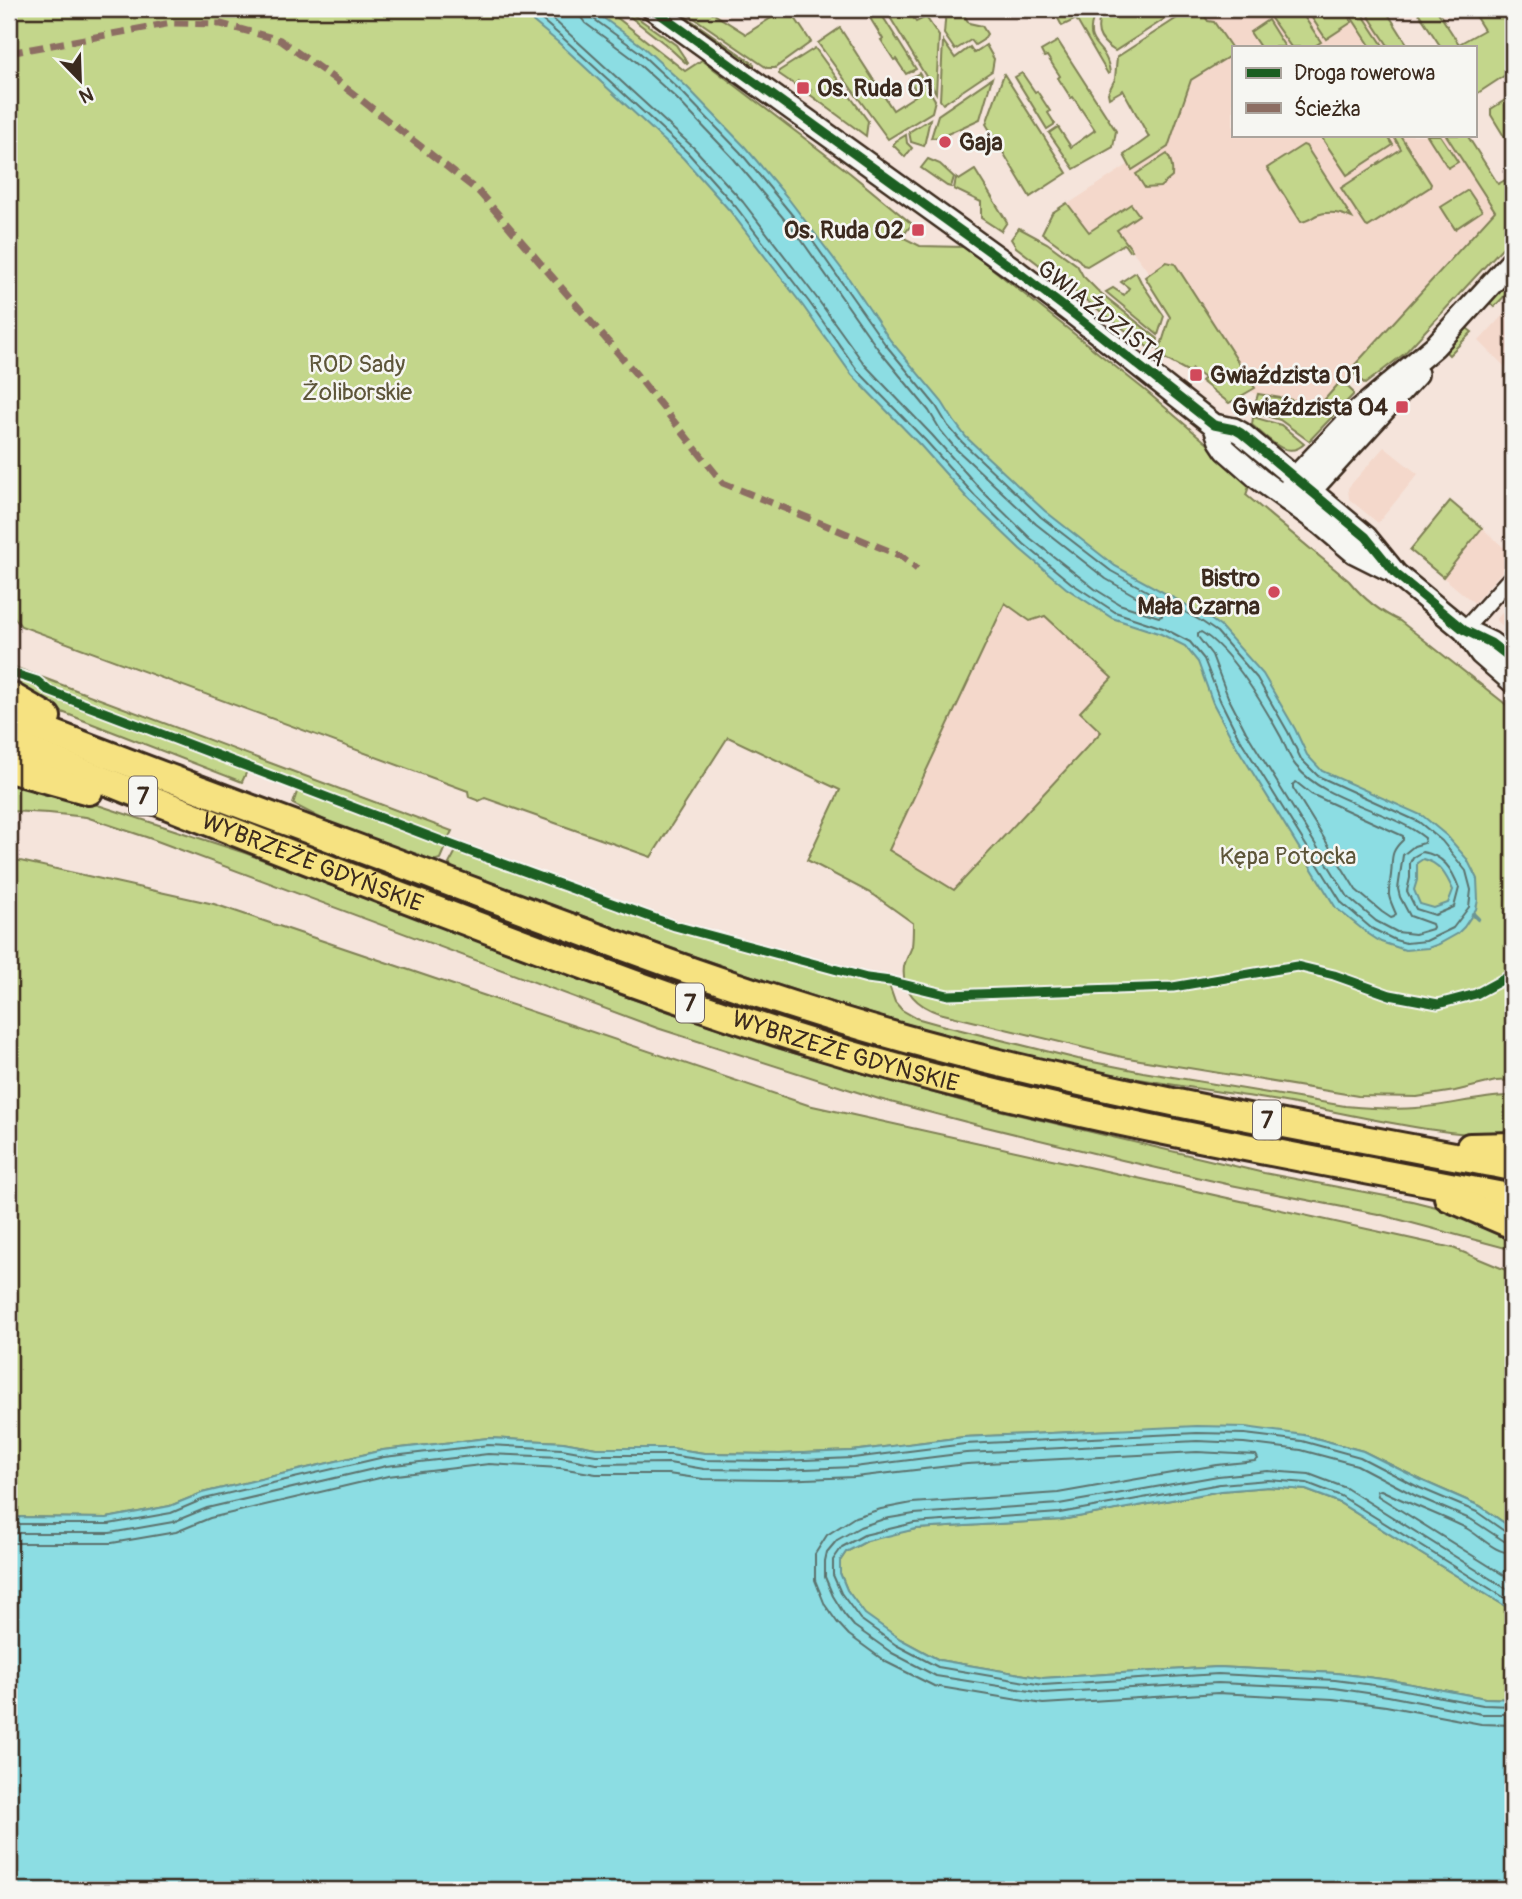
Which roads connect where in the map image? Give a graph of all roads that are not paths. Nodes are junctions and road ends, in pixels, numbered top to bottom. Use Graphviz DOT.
graph roads {
  1 [pos="653,9"];
  2 [pos="1513,260"];
  3 [pos="1214,425"];
  4 [pos="1302,484"];
  5 [pos="1288,500"];
  6 [pos="1396,573"];
  7 [pos="1513,575"];
  8 [pos="1464,630"];
  9 [pos="1513,660"];
  10 [pos="1513,682"];
  11 [pos="9,695"];
  12 [pos="9,716"];
  13 [pos="9,743"];
  14 [pos="112,755"];
  15 [pos="9,769"];
  16 [pos="268,846"];
  17 [pos="1513,1146"];
  18 [pos="1409,1147"];
  19 [pos="1513,1167"];
  20 [pos="1401,1177"];
  21 [pos="1513,1198"];
  22 [pos="1513,1225"];
  1 -- 3 [label="street, GWIAŹDZISTA"];
  2 -- 4 [label="street"];
  3 -- 4 [label="street, GWIAŹDZISTA"];
  3 -- 5 [label="street, GWIAŹDZISTA"];
  4 -- 5 [label="street"];
  4 -- 6 [label="street, GWIAŹDZISTA"];
  5 -- 6 [label="street, GWIAŹDZISTA"];
  6 -- 8 [label="street, GWIAŹDZISTA"];
  7 -- 8 [label="street"];
  8 -- 9 [label="street, GWIAŹDZISTA"];
  8 -- 10 [label="street, GWIAŹDZISTA"];
  11 -- 14 [label="highway, 7"];
  12 -- 14 [label="highway, WYBRZEŻE GDYŃSKIE"];
  13 -- 16 [label="highway, WYBRZEŻE GDYŃSKIE / 7"];
  14 -- 18 [label="highway, WYBRZEŻE GDYŃSKIE / 7"];
  15 -- 16 [label="highway"];
  16 -- 20 [label="highway, WYBRZEŻE GDYŃSKIE / 7"];
  17 -- 18 [label="highway"];
  18 -- 19 [label="highway, WYBRZEŻE GDYŃSKIE / 7"];
  20 -- 21 [label="highway, WYBRZEŻE GDYŃSKIE / 7"];
  20 -- 22 [label="highway"];
}
